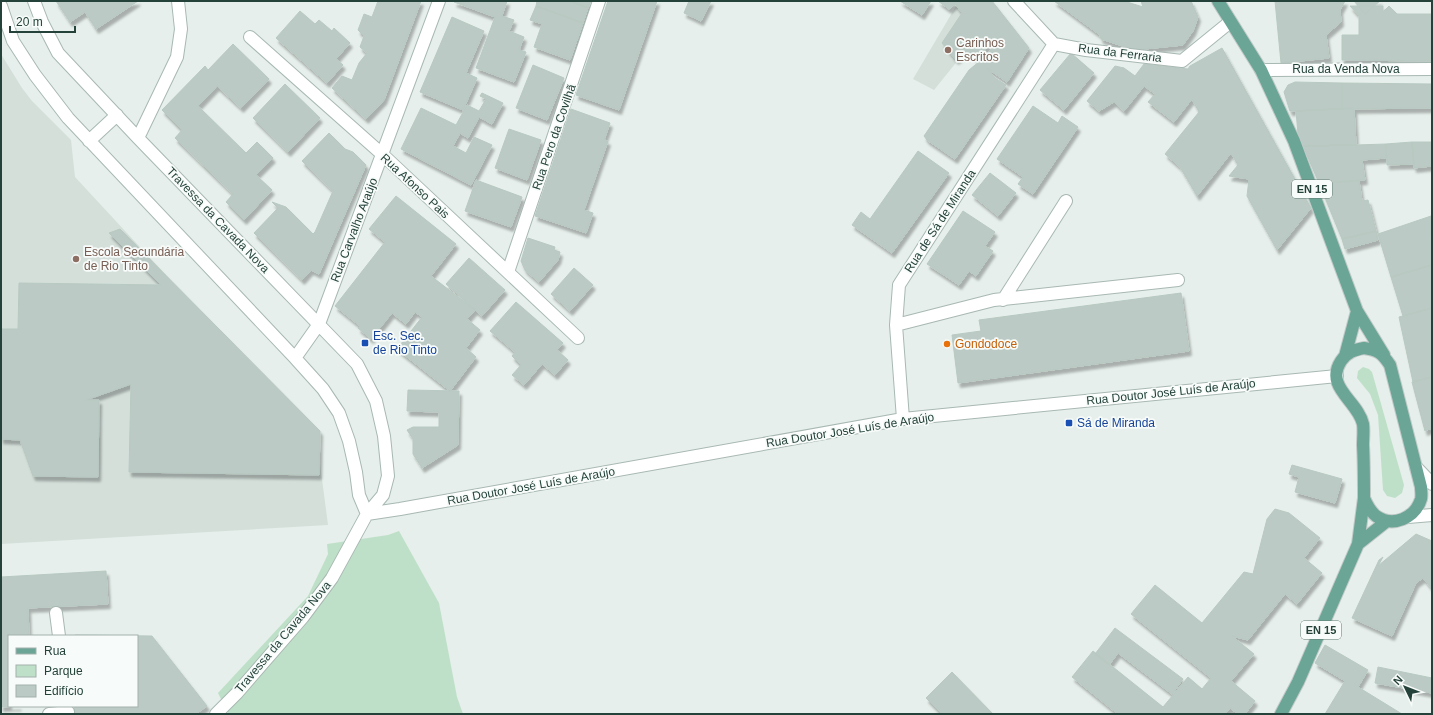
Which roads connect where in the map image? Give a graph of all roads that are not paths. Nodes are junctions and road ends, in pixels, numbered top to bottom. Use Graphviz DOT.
graph roads {
  1 [pos="34,1"];
  2 [pos="178,1"];
  3 [pos="439,1"];
  4 [pos="599,1"];
  5 [pos="1014,1"];
  6 [pos="1218,1"];
  7 [pos="1,6"];
  8 [pos="1230,22"];
  9 [pos="250,37"];
  10 [pos="1054,44"];
  11 [pos="1432,69"];
  12 [pos="1261,70"];
  13 [pos="117,115"];
  14 [pos="138,138"];
  15 [pos="89,141"];
  16 [pos="383,155"];
  17 [pos="1066,201"];
  18 [pos="508,272"];
  19 [pos="1178,280"];
  20 [pos="1003,300"];
  21 [pos="1357,311"];
  22 [pos="319,324"];
  23 [pos="896,325"];
  24 [pos="578,338"];
  25 [pos="1345,356"];
  26 [pos="1384,356"];
  27 [pos="295,358"];
  28 [pos="1336,376"];
  29 [pos="902,419"];
  30 [pos="1416,467"];
  31 [pos="1432,484"];
  32 [pos="1364,498"];
  33 [pos="367,514"];
  34 [pos="1432,515"];
  35 [pos="1408,517"];
  36 [pos="1387,521"];
  37 [pos="1358,544"];
  38 [pos="56,613"];
  39 [pos="59,635"];
  40 [pos="68,711"];
  41 [pos="49,714"];
  42 [pos="216,714"];
  43 [pos="1281,714"];
  1 -- 13 [label="street, Travessa da Cavada Nova"];
  2 -- 14 [label="street"];
  3 -- 16 [label="street, Rua Carvalho Araújo"];
  4 -- 18 [label="street, Rua Pero da Covilhã"];
  5 -- 10 [label="street"];
  6 -- 8 [label="main road, EN 15"];
  7 -- 15 [label="street"];
  8 -- 10 [label="street, Rua da Ferraria"];
  8 -- 12 [label="main road, EN 15"];
  9 -- 16 [label="street, Rua Afonso Pais"];
  10 -- 23 [label="street, Rua de Sá de Miranda"];
  11 -- 12 [label="street, Rua da Venda Nova"];
  12 -- 21 [label="main road, EN 15"];
  13 -- 14 [label="street, Travessa da Cavada Nova"];
  13 -- 15 [label="street"];
  14 -- 22 [label="street, Travessa da Cavada Nova"];
  15 -- 27 [label="street"];
  16 -- 18 [label="street, Rua Afonso Pais"];
  16 -- 22 [label="street, Rua Carvalho Araújo"];
  17 -- 20 [label="street"];
  18 -- 24 [label="street, Rua Afonso Pais"];
  19 -- 20 [label="street"];
  20 -- 23 [label="street"];
  21 -- 25 [label="main road"];
  21 -- 26 [label="main road"];
  22 -- 27 [label="street"];
  22 -- 33 [label="street, Travessa da Cavada Nova"];
  23 -- 29 [label="street, Rua de Sá de Miranda"];
  25 -- 26 [label="main road"];
  25 -- 28 [label="main road"];
  26 -- 30 [label="main road"];
  27 -- 33 [label="street"];
  28 -- 29 [label="street, Rua Doutor José Luís de Araújo"];
  28 -- 32 [label="main road"];
  29 -- 33 [label="street, Rua Doutor José Luís de Araújo"];
  30 -- 31 [label="street"];
  30 -- 35 [label="main road"];
  32 -- 36 [label="main road"];
  32 -- 37 [label="main road"];
  33 -- 42 [label="street, Travessa da Cavada Nova"];
  34 -- 35 [label="street"];
  35 -- 36 [label="main road"];
  36 -- 37 [label="main road"];
  37 -- 43 [label="main road, EN 15"];
  38 -- 39 [label="street"];
  40 -- 41 [label="street"];
}
